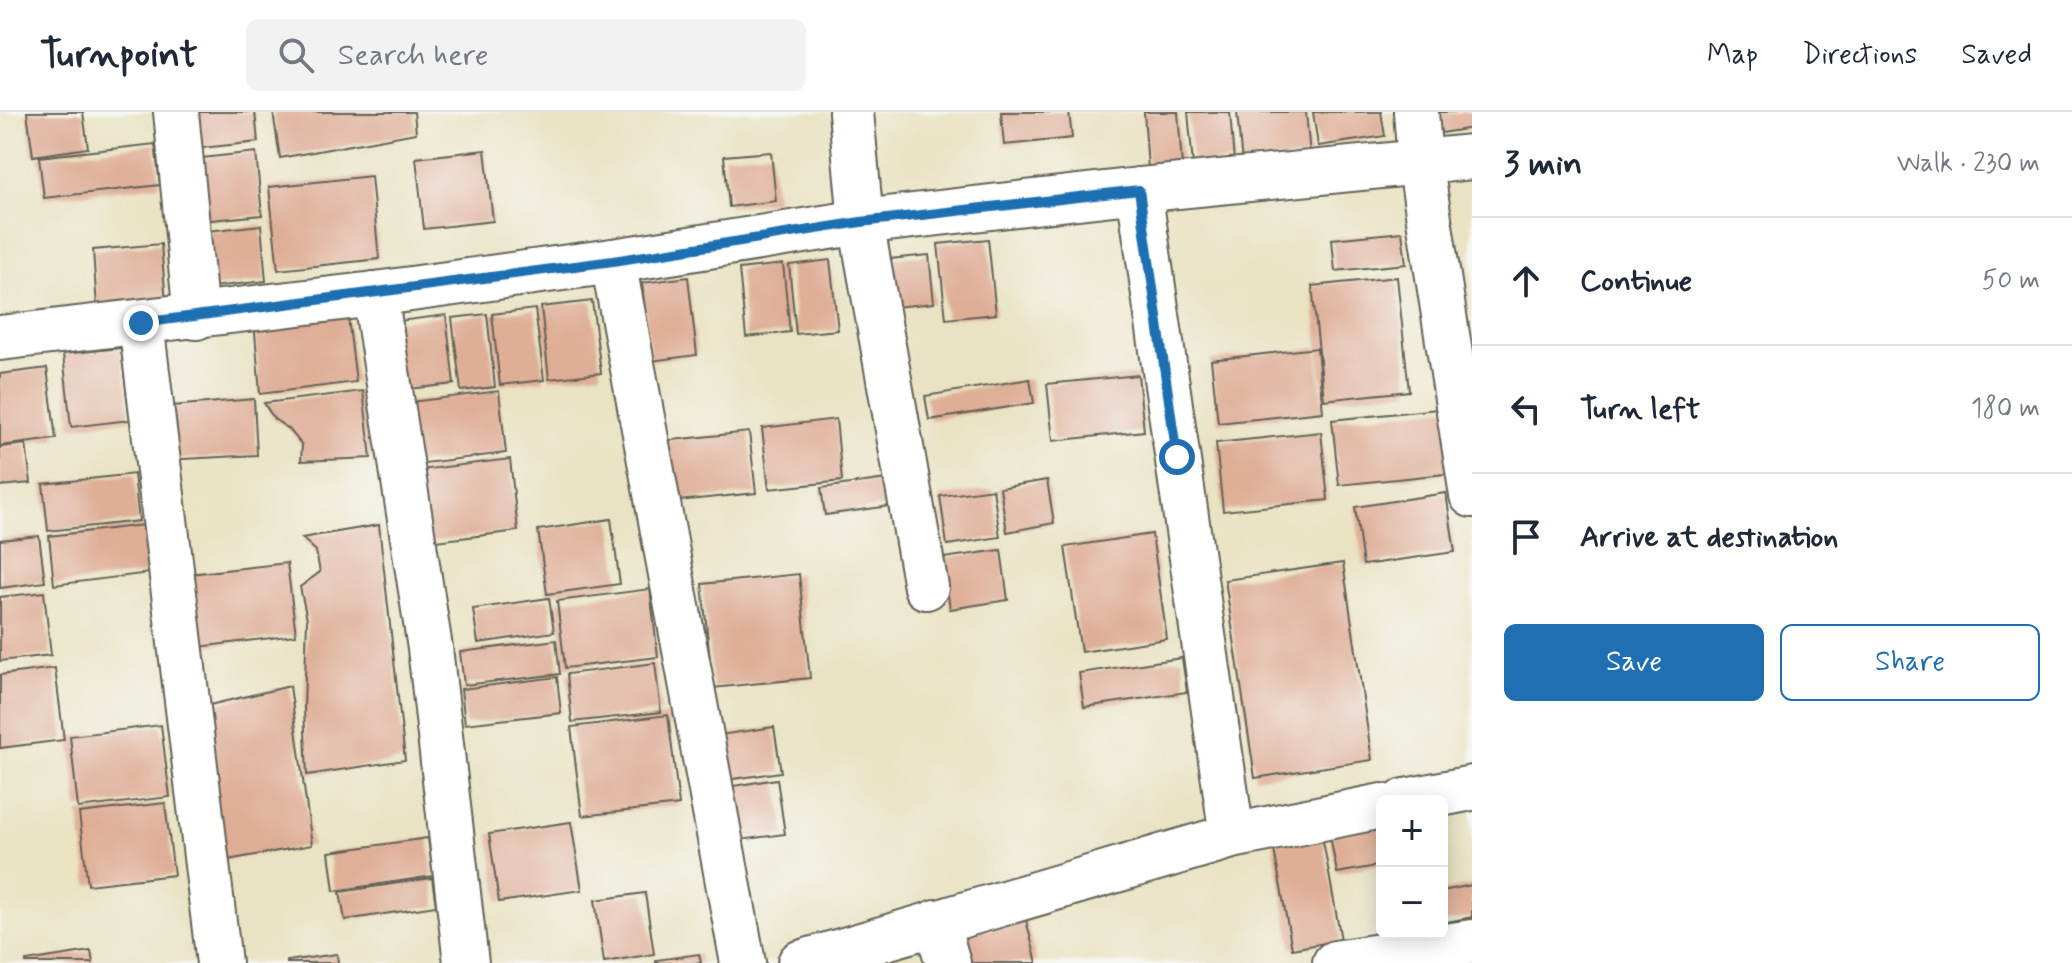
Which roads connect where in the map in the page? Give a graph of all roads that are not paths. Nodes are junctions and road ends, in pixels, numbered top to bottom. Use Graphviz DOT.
graph roads {
  1 [pos="176,112"];
  2 [pos="851,112"];
  3 [pos="1416,112"];
  4 [pos="1472,157"];
  5 [pos="1420,161"];
  6 [pos="1139,190"];
  7 [pos="861,222"];
  8 [pos="613,261"];
  9 [pos="375,294"];
  10 [pos="196,317"];
  11 [pos="141,323"];
  12 [pos="0,338"];
  13 [pos="1472,495"];
  14 [pos="926,587"];
  15 [pos="1472,788"];
  16 [pos="1436,795"];
  17 [pos="1376,807"];
  18 [pos="1232,836"];
  19 [pos="936,922"];
  20 [pos="1472,942"];
  21 [pos="219,963"];
  22 [pos="466,963"];
  23 [pos="743,963"];
  24 [pos="800,963"];
  25 [pos="948,963"];
  26 [pos="1335,963"];
  1 -- 10 [label="street"];
  2 -- 7 [label="street"];
  3 -- 5 [label="street"];
  4 -- 5 [label="street"];
  5 -- 6 [label="street"];
  5 -- 13 [label="street"];
  6 -- 7 [label="street"];
  6 -- 18 [label="street"];
  7 -- 8 [label="street"];
  7 -- 14 [label="street"];
  8 -- 9 [label="street"];
  8 -- 23 [label="street"];
  9 -- 10 [label="street"];
  9 -- 22 [label="street"];
  10 -- 11 [label="street"];
  11 -- 12 [label="street"];
  11 -- 21 [label="street"];
  15 -- 16 [label="street"];
  17 -- 18 [label="street"];
  18 -- 19 [label="street"];
  19 -- 24 [label="street"];
  19 -- 25 [label="street"];
  20 -- 26 [label="street"];
}
